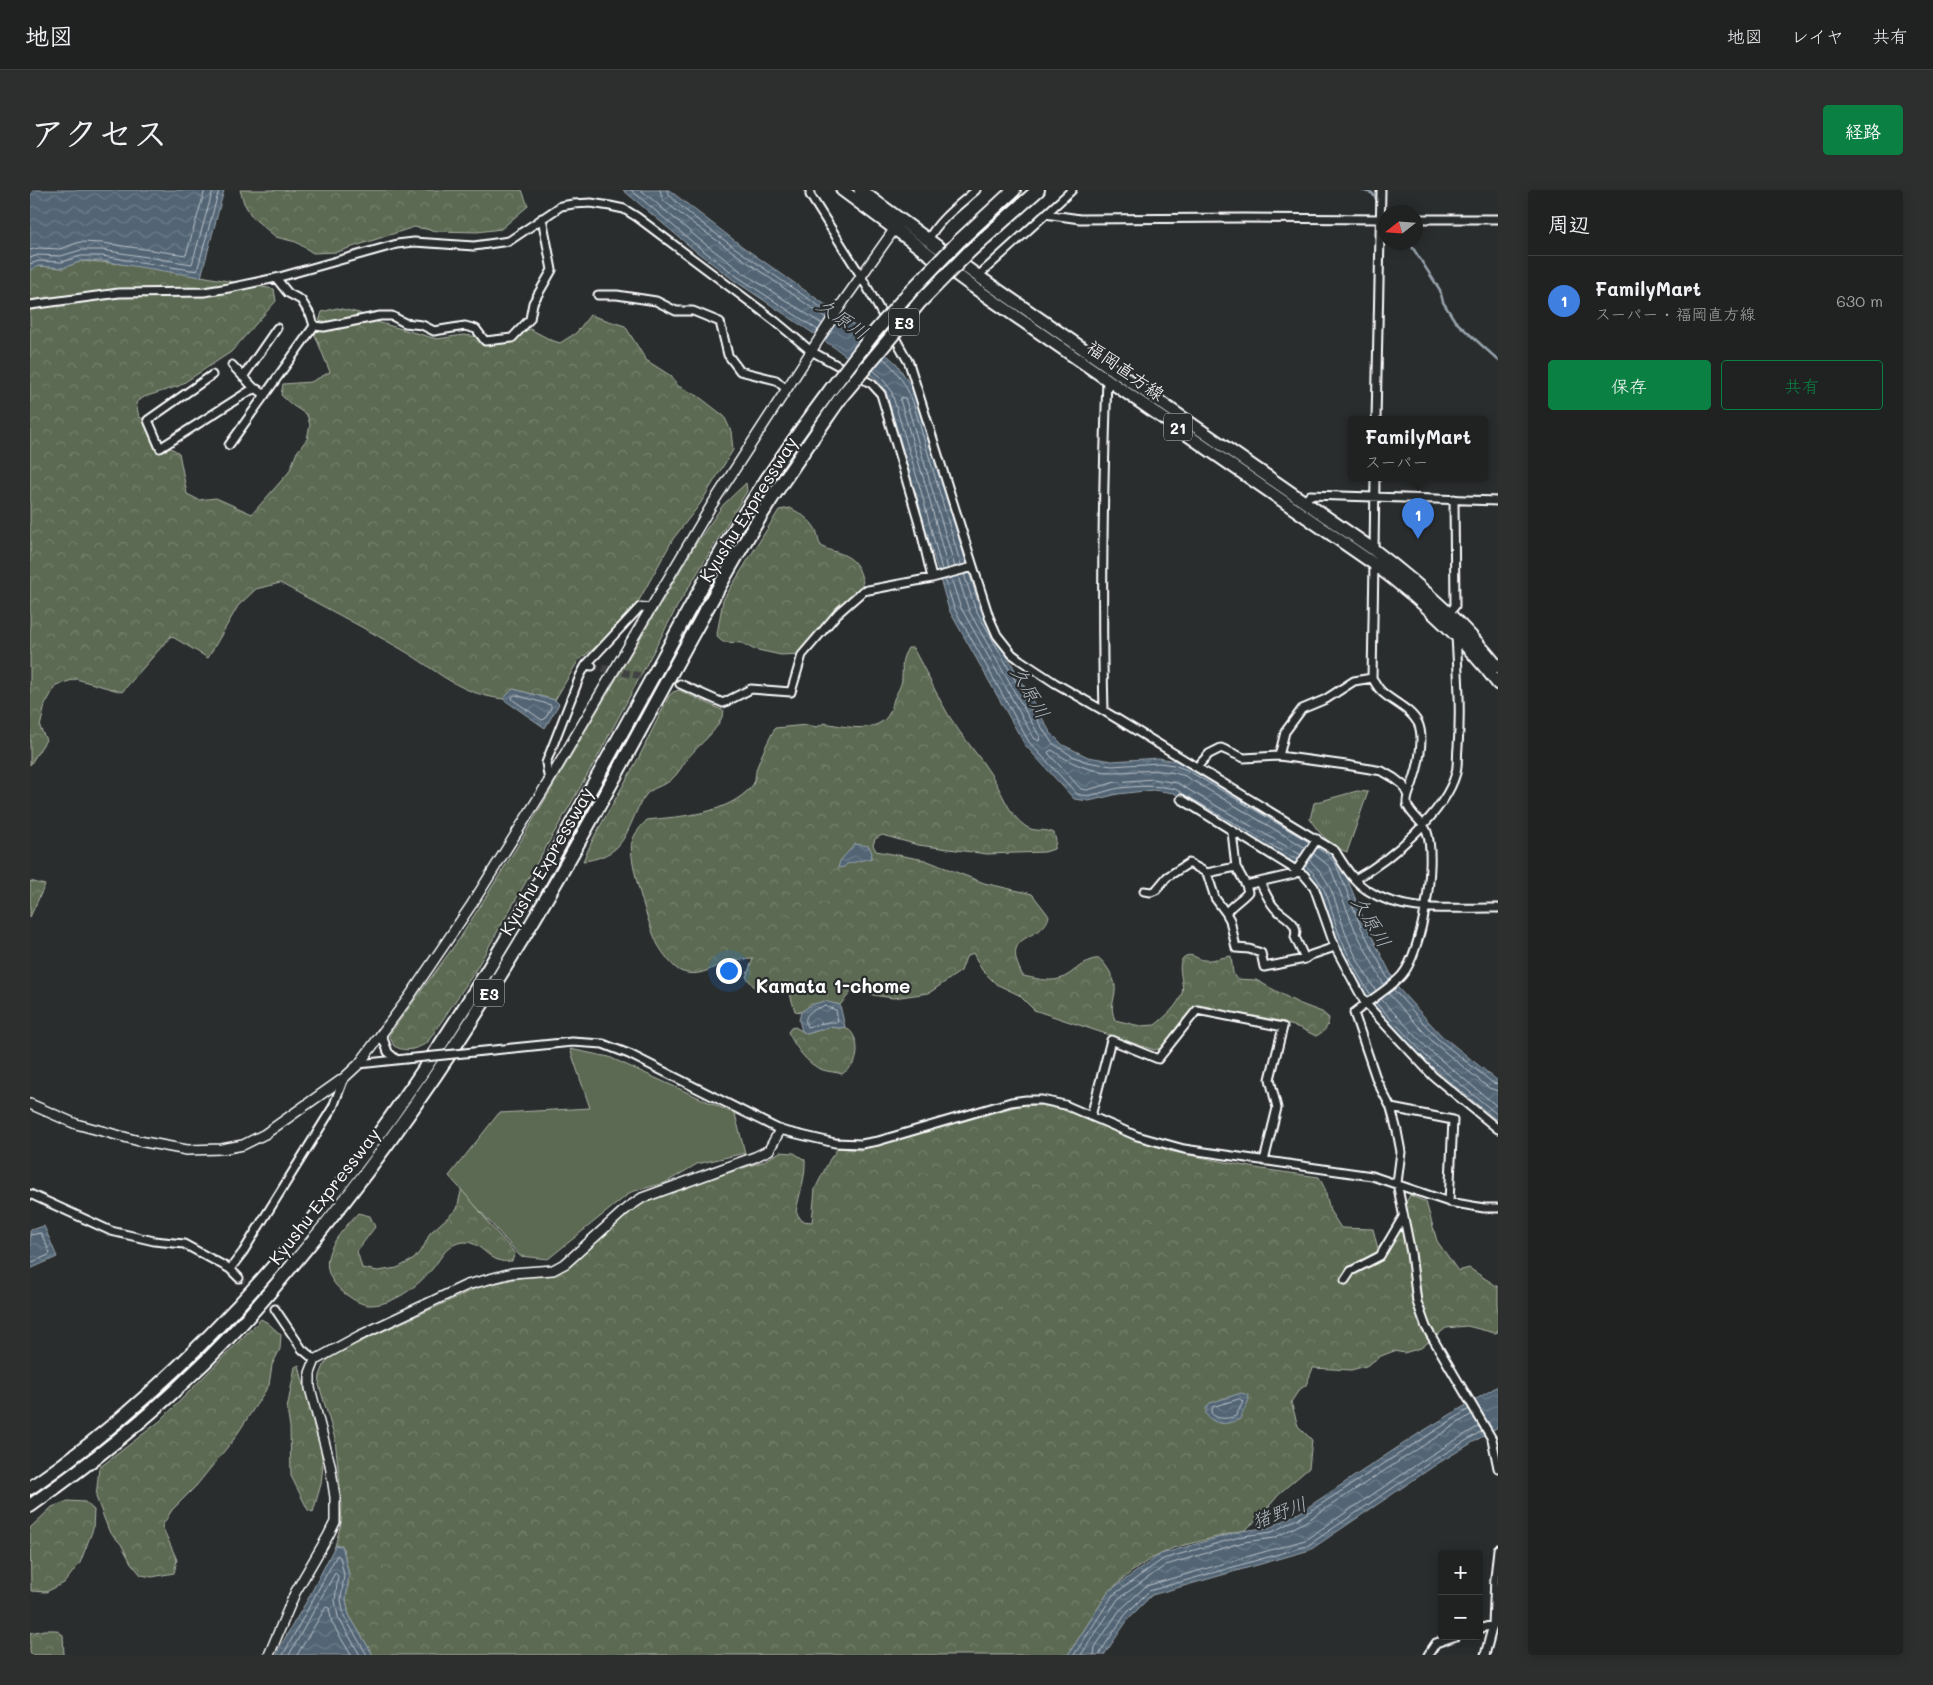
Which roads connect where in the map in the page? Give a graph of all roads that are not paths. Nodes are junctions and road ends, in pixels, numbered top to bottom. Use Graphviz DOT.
graph roads {
  1 [pos="810,190"];
  2 [pos="842,190"];
  3 [pos="976,190"];
  4 [pos="1014,190"];
  5 [pos="1038,190"];
  6 [pos="1072,190"];
  7 [pos="1382,190"];
  8 [pos="863,194"];
  9 [pos="1383,205"];
  10 [pos="1045,214"];
  11 [pos="542,218"];
  12 [pos="1378,219"];
  13 [pos="1423,219"];
  14 [pos="1498,219"];
  15 [pos="897,225"];
  16 [pos="928,240"];
  17 [pos="1382,250"];
  18 [pos="861,276"];
  19 [pos="978,276"];
  20 [pos="276,278"];
  21 [pos="598,295"];
  22 [pos="30,305"];
  23 [pos="314,326"];
  24 [pos="278,328"];
  25 [pos="811,351"];
  26 [pos="232,366"];
  27 [pos="212,375"];
  28 [pos="243,377"];
  29 [pos="1107,378"];
  30 [pos="255,389"];
  31 [pos="786,389"];
  32 [pos="265,395"];
  33 [pos="1376,416"];
  34 [pos="229,445"];
  35 [pos="1376,481"];
  36 [pos="1375,498"];
  37 [pos="1454,499"];
  38 [pos="1498,501"];
  39 [pos="1304,502"];
  40 [pos="1374,550"];
  41 [pos="1374,564"];
  42 [pos="969,568"];
  43 [pos="932,578"];
  44 [pos="652,608"];
  45 [pos="1449,613"];
  46 [pos="1456,635"];
  47 [pos="1498,667"];
  48 [pos="1372,678"];
  49 [pos="680,684"];
  50 [pos="1498,684"];
  51 [pos="1104,711"];
  52 [pos="1278,756"];
  53 [pos="1197,767"];
  54 [pos="549,781"];
  55 [pos="1408,796"];
  56 [pos="1181,799"];
  57 [pos="1423,826"];
  58 [pos="1232,832"];
  59 [pos="1317,839"];
  60 [pos="1236,867"];
  61 [pos="1296,870"];
  62 [pos="1207,873"];
  63 [pos="1355,880"];
  64 [pos="1260,882"];
  65 [pos="1246,885"];
  66 [pos="1144,891"];
  67 [pos="1425,908"];
  68 [pos="1498,908"];
  69 [pos="1226,913"];
  70 [pos="1335,947"];
  71 [pos="1305,959"];
  72 [pos="1365,1003"];
  73 [pos="381,1033"];
  74 [pos="401,1059"];
  75 [pos="359,1064"];
  76 [pos="344,1078"];
  77 [pos="30,1104"];
  78 [pos="1391,1108"];
  79 [pos="1091,1116"];
  80 [pos="1498,1129"];
  81 [pos="780,1130"];
  82 [pos="1264,1161"];
  83 [pos="1397,1183"];
  84 [pos="30,1194"];
  85 [pos="1449,1202"];
  86 [pos="1498,1208"];
  87 [pos="1404,1217"];
  88 [pos="230,1269"];
  89 [pos="239,1278"];
  90 [pos="1345,1280"];
  91 [pos="275,1309"];
  92 [pos="315,1360"];
  93 [pos="1498,1468"];
  94 [pos="30,1488"];
  95 [pos="30,1506"];
  96 [pos="1498,1549"];
  97 [pos="1496,1624"];
  98 [pos="1483,1628"];
  99 [pos="1445,1640"];
  100 [pos="269,1655"];
  101 [pos="1428,1655"];
  102 [pos="1485,1655"];
  1 -- 18 [label="street"];
  2 -- 8 [label="main road, 福岡直方線 / 21"];
  3 -- 16 [label="street"];
  4 -- 94 [label="highway, Kyushu Expressway / E3, bridge"];
  5 -- 95 [label="highway, Kyushu Expressway / E3, bridge"];
  6 -- 10 [label="street"];
  7 -- 9 [label="street"];
  8 -- 15 [label="main road, 福岡直方線 / 21"];
  10 -- 12 [label="street"];
  10 -- 19 [label="street"];
  11 -- 20 [label="street"];
  11 -- 23 [label="street"];
  11 -- 25 [label="street"];
  13 -- 14 [label="street"];
  15 -- 16 [label="main road, 福岡直方線 / 21"];
  15 -- 18 [label="street"];
  15 -- 29 [label="main road, 福岡直方線 / 21"];
  16 -- 19 [label="main road, 福岡直方線 / 21"];
  17 -- 33 [label="street"];
  18 -- 25 [label="street"];
  18 -- 42 [label="street"];
  19 -- 39 [label="main road, 福岡直方線 / 21"];
  20 -- 22 [label="street"];
  20 -- 23 [label="street"];
  21 -- 31 [label="street"];
  23 -- 32 [label="street"];
  24 -- 28 [label="street"];
  25 -- 31 [label="street"];
  25 -- 43 [label="street"];
  26 -- 28 [label="street"];
  27 -- 30 [label="street"];
  28 -- 30 [label="street"];
  29 -- 41 [label="main road, 福岡直方線 / 21"];
  29 -- 51 [label="street"];
  30 -- 32 [label="street"];
  31 -- 44 [label="street"];
  32 -- 34 [label="street"];
  35 -- 36 [label="street"];
  36 -- 37 [label="street"];
  36 -- 39 [label="street"];
  36 -- 40 [label="street"];
  37 -- 38 [label="street"];
  37 -- 45 [label="street"];
  39 -- 40 [label="main road, 福岡直方線 / 21"];
  40 -- 41 [label="street"];
  40 -- 45 [label="main road, 福岡直方線 / 21"];
  41 -- 46 [label="main road, 福岡直方線 / 21"];
  41 -- 48 [label="street"];
  42 -- 43 [label="street"];
  42 -- 51 [label="street"];
  43 -- 49 [label="street"];
  44 -- 54 [label="street"];
  44 -- 54 [label="street"];
  45 -- 47 [label="main road, 福岡直方線 / 21"];
  46 -- 50 [label="main road, 福岡直方線 / 21"];
  46 -- 57 [label="street"];
  48 -- 52 [label="street"];
  48 -- 55 [label="street"];
  51 -- 53 [label="street"];
  52 -- 53 [label="street"];
  52 -- 55 [label="street"];
  53 -- 59 [label="street"];
  54 -- 73 [label="street"];
  55 -- 57 [label="street"];
  56 -- 58 [label="street"];
  57 -- 63 [label="street"];
  57 -- 67 [label="street"];
  58 -- 60 [label="street"];
  58 -- 61 [label="street"];
  59 -- 61 [label="street"];
  59 -- 63 [label="street"];
  60 -- 62 [label="street"];
  60 -- 65 [label="street"];
  61 -- 64 [label="street"];
  61 -- 70 [label="street"];
  62 -- 66 [label="street"];
  62 -- 69 [label="street"];
  63 -- 67 [label="street"];
  64 -- 65 [label="street"];
  64 -- 71 [label="street"];
  65 -- 69 [label="street"];
  67 -- 68 [label="street"];
  67 -- 72 [label="street"];
  69 -- 71 [label="street"];
  70 -- 71 [label="street"];
  70 -- 72 [label="street"];
  72 -- 78 [label="street"];
  72 -- 80 [label="street"];
  73 -- 74 [label="street"];
  73 -- 75 [label="street"];
  74 -- 75 [label="street"];
  74 -- 81 [label="street, bridge"];
  75 -- 76 [label="street"];
  76 -- 77 [label="street"];
  76 -- 88 [label="street"];
  78 -- 83 [label="street"];
  78 -- 85 [label="street"];
  79 -- 81 [label="street"];
  79 -- 82 [label="street"];
  79 -- 82 [label="street"];
  81 -- 92 [label="street"];
  82 -- 83 [label="street"];
  83 -- 85 [label="street"];
  83 -- 87 [label="street"];
  84 -- 88 [label="street"];
  85 -- 86 [label="street"];
  87 -- 90 [label="street"];
  87 -- 93 [label="street"];
  88 -- 89 [label="street"];
  91 -- 92 [label="street"];
  92 -- 100 [label="street"];
  96 -- 97 [label="street"];
  97 -- 98 [label="street"];
  97 -- 102 [label="street"];
  99 -- 101 [label="street"];
}
